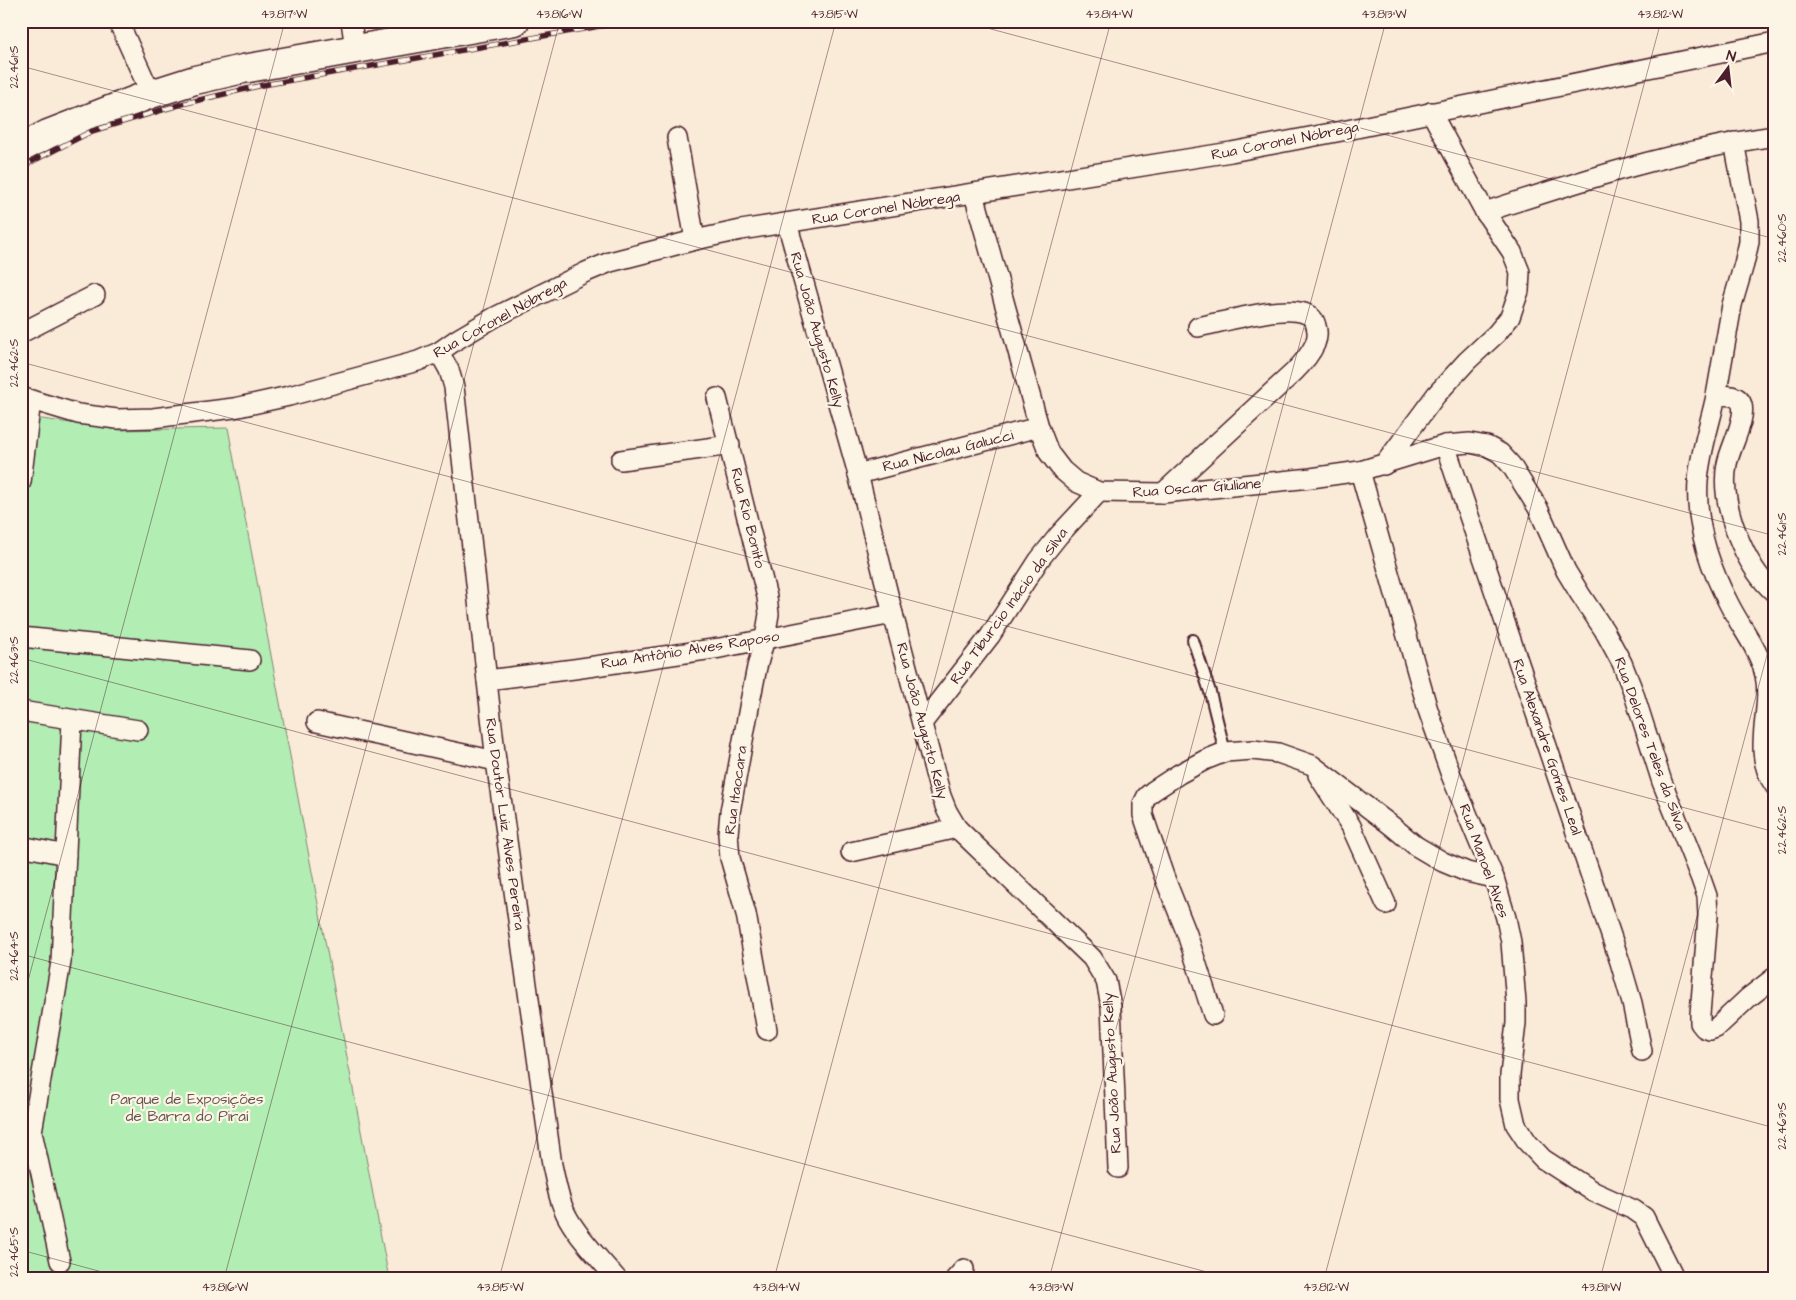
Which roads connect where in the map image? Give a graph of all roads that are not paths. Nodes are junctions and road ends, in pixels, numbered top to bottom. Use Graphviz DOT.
graph roads {
  1 [pos="118,21"];
  2 [pos="352,21"];
  3 [pos="515,21"];
  4 [pos="1775,42"];
  5 [pos="355,48"];
  6 [pos="151,94"];
  7 [pos="1431,112"];
  8 [pos="1775,136"];
  9 [pos="677,138"];
  10 [pos="1734,142"];
  11 [pos="21,148"];
  12 [pos="974,194"];
  13 [pos="1485,212"];
  14 [pos="787,224"];
  15 [pos="695,240"];
  16 [pos="95,295"];
  17 [pos="1198,327"];
  18 [pos="21,333"];
  19 [pos="439,352"];
  20 [pos="1716,396"];
  21 [pos="26,398"];
  22 [pos="717,398"];
  23 [pos="1039,427"];
  24 [pos="730,445"];
  25 [pos="1445,445"];
  26 [pos="621,460"];
  27 [pos="1384,464"];
  28 [pos="1360,470"];
  29 [pos="858,474"];
  30 [pos="21,482"];
  31 [pos="1099,492"];
  32 [pos="1162,493"];
  33 [pos="1775,593"];
  34 [pos="893,614"];
  35 [pos="21,637"];
  36 [pos="765,638"];
  37 [pos="1193,640"];
  38 [pos="250,660"];
  39 [pos="487,680"];
  40 [pos="21,711"];
  41 [pos="72,720"];
  42 [pos="317,722"];
  43 [pos="923,722"];
  44 [pos="138,730"];
  45 [pos="1226,752"];
  46 [pos="496,761"];
  47 [pos="1312,765"];
  48 [pos="1775,786"];
  49 [pos="957,828"];
  50 [pos="21,846"];
  51 [pos="851,852"];
  52 [pos="66,855"];
  53 [pos="1494,878"];
  54 [pos="1386,904"];
  55 [pos="1775,977"];
  56 [pos="1213,1015"];
  57 [pos="767,1030"];
  58 [pos="1642,1051"];
  59 [pos="1118,1168"];
  60 [pos="60,1260"];
  61 [pos="617,1279"];
  62 [pos="1675,1279"];
  1 -- 6 [label="street"];
  2 -- 5 [label="street"];
  3 -- 5 [label="main road"];
  4 -- 7 [label="street, Rua Coronel Nóbrega"];
  5 -- 6 [label="main road"];
  6 -- 11 [label="main road"];
  7 -- 12 [label="street, Rua Coronel Nóbrega"];
  7 -- 13 [label="street"];
  8 -- 10 [label="street"];
  9 -- 15 [label="street"];
  10 -- 13 [label="street"];
  10 -- 20 [label="street"];
  12 -- 14 [label="street, Rua Coronel Nóbrega"];
  12 -- 23 [label="street, Rua Oscar Giuliane"];
  13 -- 27 [label="street"];
  14 -- 15 [label="street, Rua Coronel Nóbrega"];
  14 -- 29 [label="street, Rua João Augusto Kelly"];
  15 -- 19 [label="street, Rua Coronel Nóbrega"];
  16 -- 18 [label="street"];
  17 -- 32 [label="street"];
  19 -- 21 [label="street, Rua Coronel Nóbrega"];
  19 -- 39 [label="street, Rua Doutor Luiz Alves Pereira"];
  20 -- 33 [label="street"];
  20 -- 48 [label="street"];
  21 -- 30 [label="street"];
  22 -- 24 [label="street, Rua Rio Bonito"];
  23 -- 29 [label="street, Rua Nicolau Galucci"];
  23 -- 31 [label="street, Rua Oscar Giuliane"];
  24 -- 26 [label="street"];
  24 -- 36 [label="street, Rua Rio Bonito"];
  25 -- 27 [label="street, Rua Oscar Giuliane"];
  25 -- 55 [label="street, Rua Delores Teles da Silva"];
  25 -- 58 [label="street, Rua Alexandre Gomes Leal"];
  27 -- 28 [label="street, Rua Oscar Giuliane"];
  28 -- 32 [label="street, Rua Oscar Giuliane"];
  28 -- 53 [label="street, Rua Manoel Alves"];
  29 -- 34 [label="street, Rua João Augusto Kelly"];
  31 -- 32 [label="street, Rua Oscar Giuliane"];
  31 -- 43 [label="street, Rua Tiburcio Inácio da Silva"];
  34 -- 36 [label="street, Rua Antônio Alves Raposo"];
  34 -- 43 [label="street, Rua João Augusto Kelly"];
  35 -- 38 [label="street"];
  36 -- 39 [label="street, Rua Antônio Alves Raposo"];
  36 -- 57 [label="street, Rua Itaocara"];
  37 -- 45 [label="lane"];
  39 -- 46 [label="street, Rua Doutor Luiz Alves Pereira"];
  40 -- 41 [label="street"];
  41 -- 44 [label="street"];
  41 -- 52 [label="street"];
  42 -- 46 [label="street"];
  43 -- 49 [label="street, Rua João Augusto Kelly"];
  45 -- 47 [label="street"];
  45 -- 56 [label="street"];
  46 -- 61 [label="street, Rua Doutor Luiz Alves Pereira"];
  47 -- 53 [label="street"];
  47 -- 54 [label="street"];
  49 -- 51 [label="street"];
  49 -- 59 [label="street, Rua João Augusto Kelly"];
  50 -- 52 [label="street"];
  52 -- 60 [label="street"];
  53 -- 62 [label="street, Rua Manoel Alves"];
}
